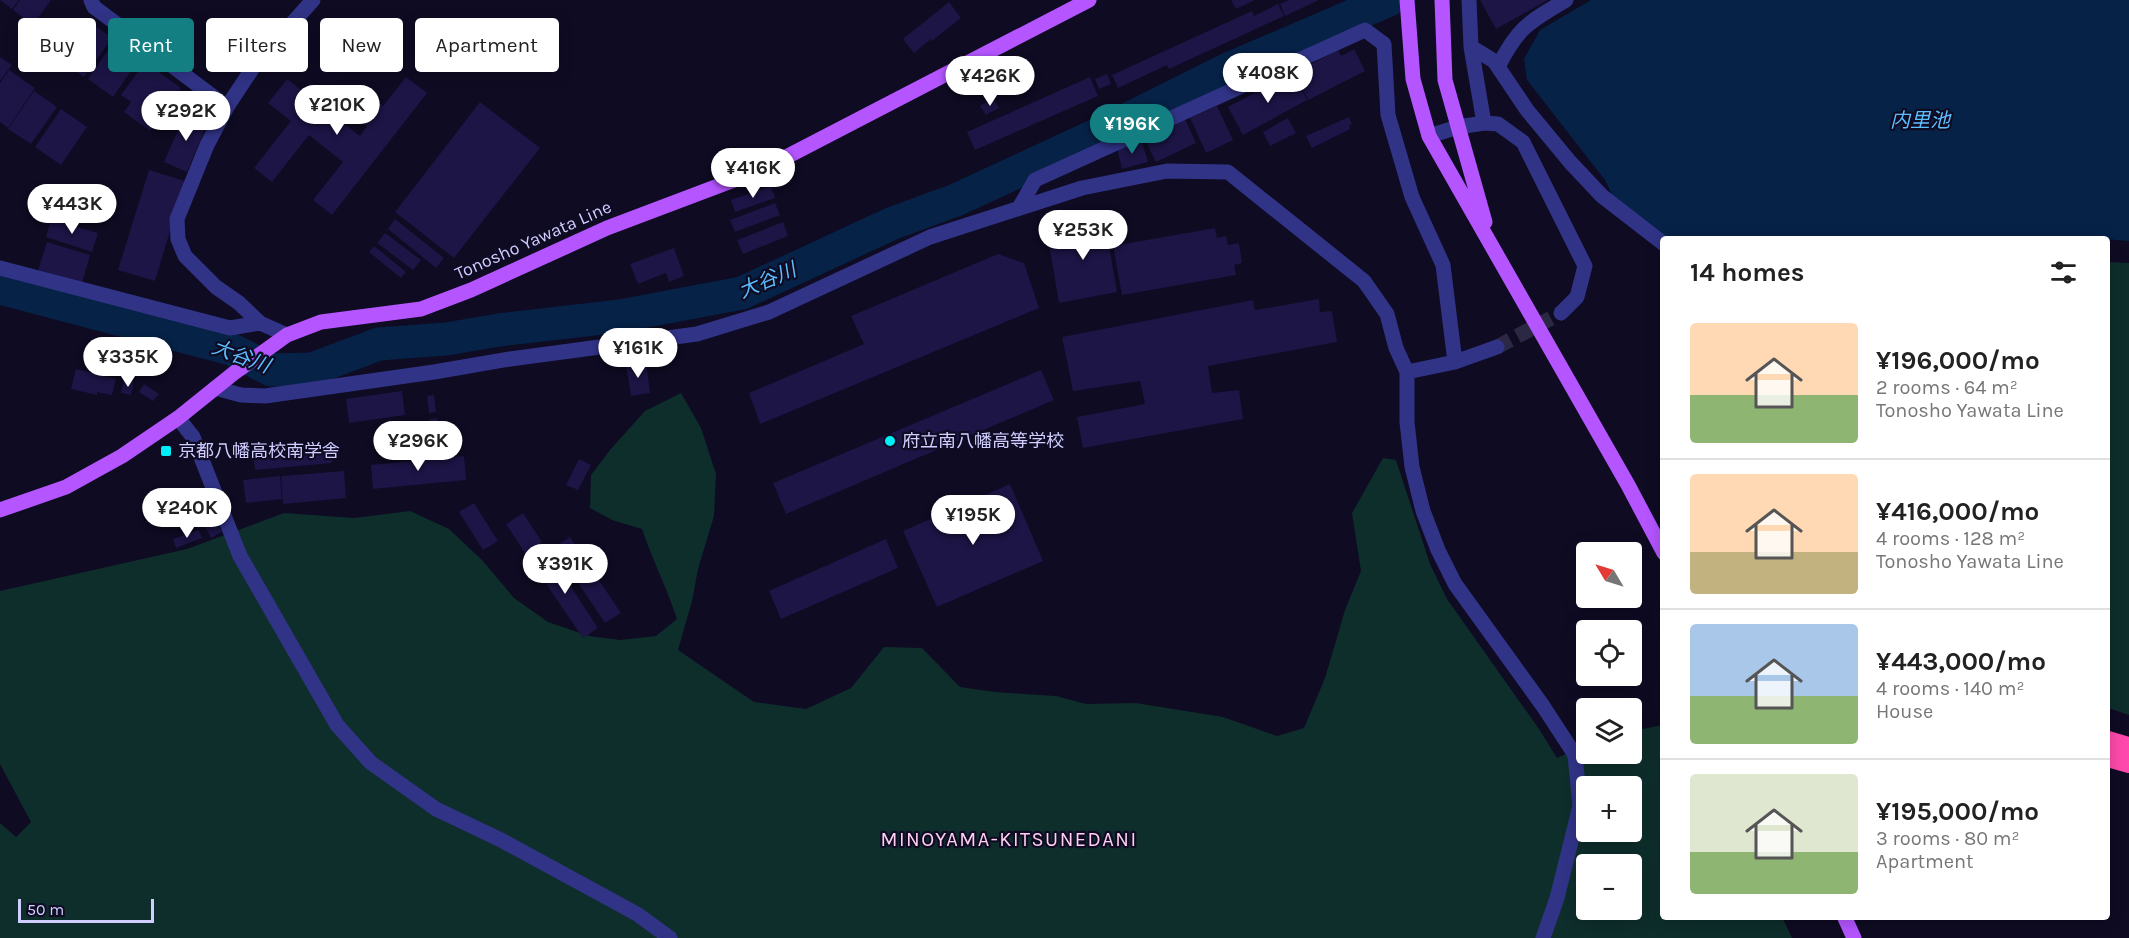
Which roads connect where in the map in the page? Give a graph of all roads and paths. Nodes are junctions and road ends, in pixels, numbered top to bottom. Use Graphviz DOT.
graph roads {
  1 [pos="91,0"];
  2 [pos="313,0"];
  3 [pos="1089,0"];
  4 [pos="1442,0"];
  5 [pos="1469,0"];
  6 [pos="1566,0"];
  7 [pos="1407,4"];
  8 [pos="1471,47"];
  9 [pos="1498,67"];
  10 [pos="227,107"];
  11 [pos="1484,123"];
  12 [pos="1458,127"];
  13 [pos="1430,136"];
  14 [pos="1019,208"];
  15 [pos="1660,241"];
  16 [pos="1491,245"];
  17 [pos="0,268"];
  18 [pos="1561,312"];
  19 [pos="260,323"];
  20 [pos="287,334"];
  21 [pos="1497,347"];
  22 [pos="1455,362"];
  23 [pos="1407,372"];
  24 [pos="215,388"];
  25 [pos="178,418"];
  26 [pos="0,510"];
  27 [pos="1660,545"];
  28 [pos="2110,741"];
  29 [pos="2129,746"];
  30 [pos="2110,759"];
  31 [pos="2129,764"];
  32 [pos="1846,920"];
  33 [pos="670,938"];
  34 [pos="1543,938"];
  35 [pos="1854,938"];
  1 -- 10 [label="street"];
  2 -- 10 [label="street"];
  3 -- 20 [label="main road, Tonosho Yawata Line"];
  4 -- 12 [label="main road"];
  5 -- 8 [label="street"];
  6 -- 9 [label="street"];
  7 -- 13 [label="main road"];
  8 -- 9 [label="street"];
  8 -- 11 [label="street"];
  9 -- 15 [label="street"];
  10 -- 19 [label="street"];
  11 -- 12 [label="street"];
  11 -- 18 [label="street"];
  12 -- 13 [label="street"];
  12 -- 16 [label="main road"];
  13 -- 16 [label="main road"];
  14 -- 22 [label="street"];
  14 -- 23 [label="street"];
  14 -- 24 [label="street"];
  16 -- 27 [label="main road"];
  17 -- 19 [label="street"];
  19 -- 20 [label="street"];
  20 -- 24 [label="main road, Tonosho Yawata Line"];
  21 -- 22 [label="street"];
  22 -- 23 [label="street"];
  23 -- 34 [label="street"];
  24 -- 25 [label="main road, Tonosho Yawata Line"];
  25 -- 26 [label="main road, Tonosho Yawata Line"];
  25 -- 33 [label="street"];
  28 -- 29 [label="highway"];
  30 -- 31 [label="highway"];
  32 -- 35 [label="main road"];
}
